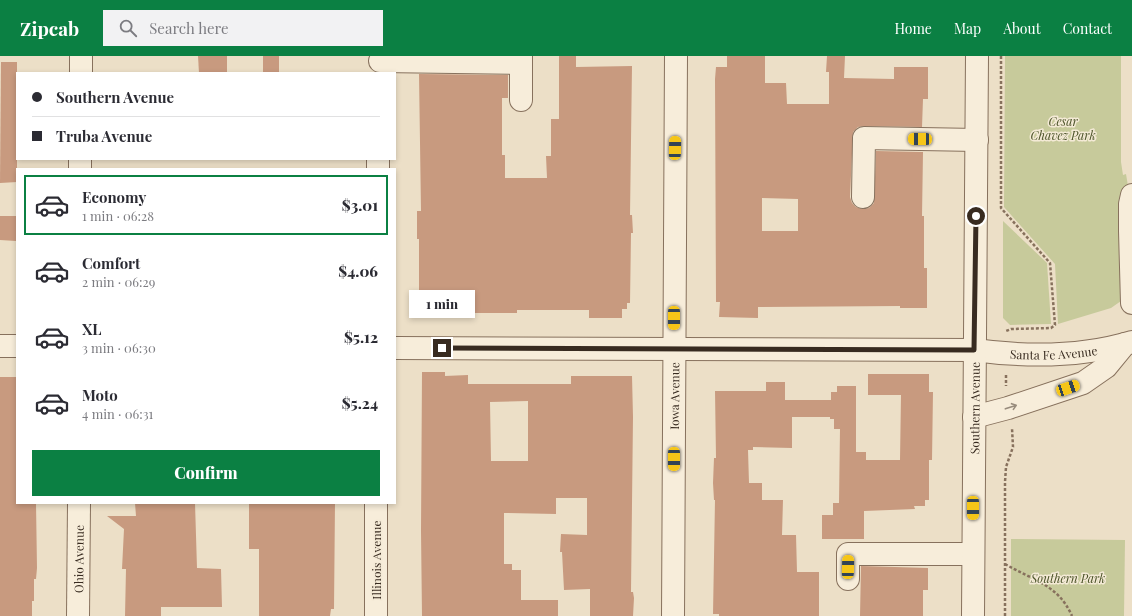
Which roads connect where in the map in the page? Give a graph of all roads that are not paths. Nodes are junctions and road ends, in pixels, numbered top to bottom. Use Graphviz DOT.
graph roads {
  1 [pos="81,56"];
  2 [pos="676,56"];
  3 [pos="977,56"];
  4 [pos="521,60"];
  5 [pos="379,63"];
  6 [pos="81,72"];
  7 [pos="521,100"];
  8 [pos="977,140"];
  9 [pos="1132,195"];
  10 [pos="863,197"];
  11 [pos="1132,303"];
  12 [pos="1128,343"];
  13 [pos="0,346"];
  14 [pos="16,346"];
  15 [pos="396,348"];
  16 [pos="674,349"];
  17 [pos="974,350"];
  18 [pos="974,417"];
  19 [pos="79,504"];
  20 [pos="376,504"];
  21 [pos="973,554"];
  22 [pos="848,579"];
  23 [pos="78,616"];
  24 [pos="376,616"];
  25 [pos="673,616"];
  26 [pos="973,616"];
  1 -- 6 [label="street"];
  2 -- 16 [label="street, Iowa Avenue"];
  3 -- 8 [label="street, Southern Avenue"];
  4 -- 5 [label="street"];
  4 -- 7 [label="street"];
  8 -- 10 [label="street"];
  8 -- 17 [label="street, Southern Avenue"];
  9 -- 11 [label="street"];
  12 -- 17 [label="street, Santa Fe Avenue"];
  18 -- 12 [label="street, one-way"];
  13 -- 14 [label="street"];
  15 -- 16 [label="street, Santa Fe Avenue"];
  16 -- 17 [label="street, Santa Fe Avenue"];
  16 -- 25 [label="street, Iowa Avenue"];
  17 -- 18 [label="street, Southern Avenue"];
  18 -- 21 [label="street, Southern Avenue"];
  19 -- 23 [label="street, Ohio Avenue"];
  20 -- 24 [label="street, Illinois Avenue"];
  21 -- 22 [label="street"];
  21 -- 26 [label="street, Southern Avenue"];
}
